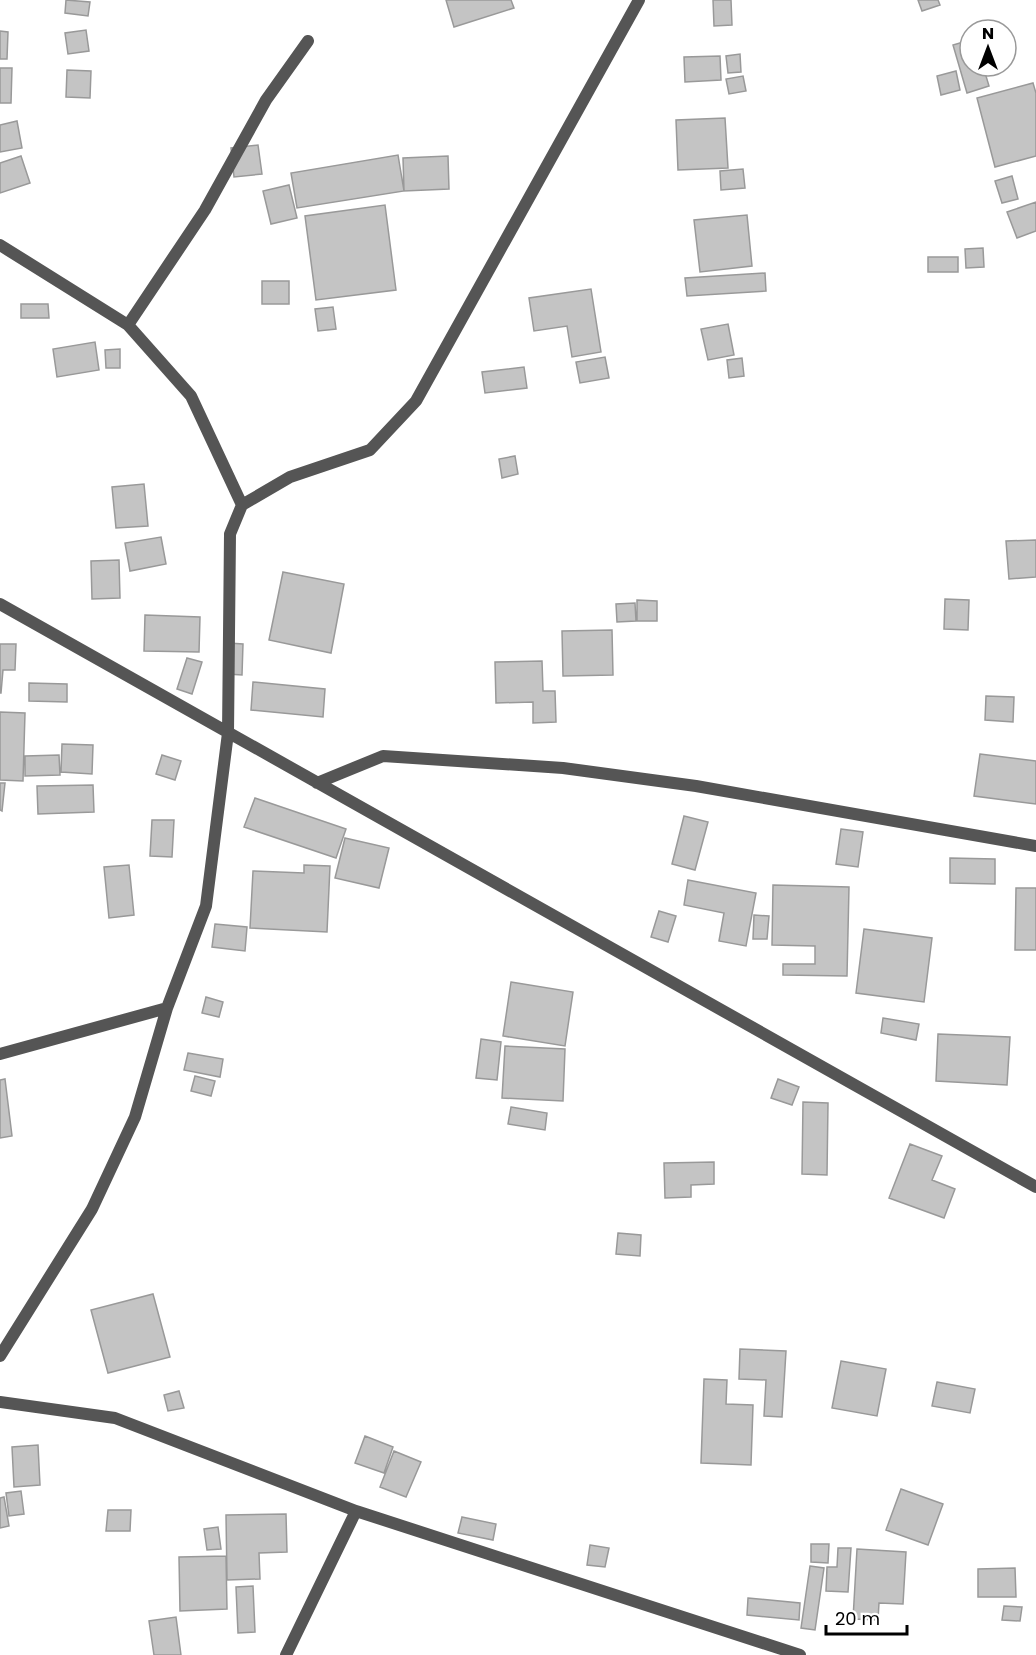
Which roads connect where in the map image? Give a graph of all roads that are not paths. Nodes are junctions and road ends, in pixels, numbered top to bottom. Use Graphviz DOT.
graph roads {
  1 [pos="639,0"];
  2 [pos="308,41"];
  3 [pos="0,245"];
  4 [pos="128,326"];
  5 [pos="242,505"];
  6 [pos="0,604"];
  7 [pos="228,733"];
  8 [pos="317,783"];
  9 [pos="1036,846"];
  10 [pos="167,1008"];
  11 [pos="0,1054"];
  12 [pos="1036,1187"];
  13 [pos="0,1356"];
  14 [pos="0,1402"];
  15 [pos="356,1511"];
  16 [pos="286,1655"];
  17 [pos="800,1655"];
  1 -- 5 [label="street"];
  2 -- 4 [label="street"];
  3 -- 4 [label="street"];
  4 -- 5 [label="street"];
  5 -- 7 [label="street"];
  6 -- 7 [label="street"];
  7 -- 8 [label="street"];
  7 -- 10 [label="street"];
  8 -- 9 [label="street"];
  8 -- 12 [label="street"];
  10 -- 11 [label="street"];
  10 -- 13 [label="street"];
  14 -- 15 [label="street"];
  15 -- 16 [label="street"];
  15 -- 17 [label="street"];
}
